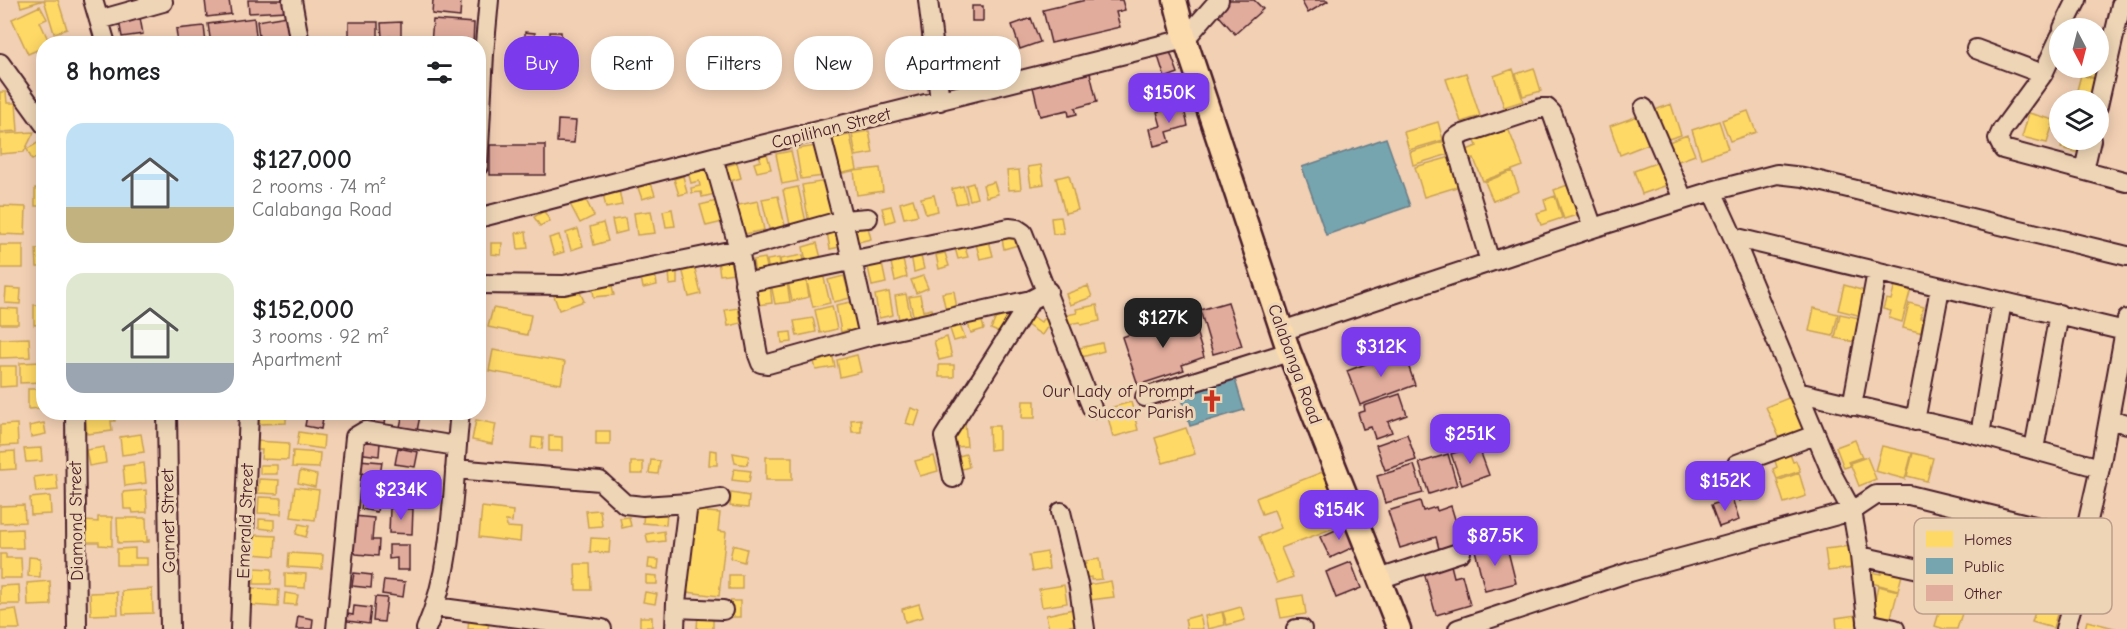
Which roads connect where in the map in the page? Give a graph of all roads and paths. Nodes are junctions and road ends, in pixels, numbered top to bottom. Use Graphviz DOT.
graph roads {
  1 [pos="93,0"];
  2 [pos="292,0"];
  3 [pos="489,0"];
  4 [pos="928,0"];
  5 [pos="1175,0"];
  6 [pos="1219,0"];
  7 [pos="2076,0"];
  8 [pos="163,2"];
  9 [pos="2120,4"];
  10 [pos="2068,18"];
  11 [pos="99,20"];
  12 [pos="104,36"];
  13 [pos="299,36"];
  14 [pos="484,36"];
  15 [pos="1185,39"];
  16 [pos="1976,49"];
  17 [pos="2049,61"];
  18 [pos="0,63"];
  19 [pos="2043,74"];
  20 [pos="2101,90"];
  21 [pos="940,101"];
  22 [pos="1644,108"];
  23 [pos="36,113"];
  24 [pos="820,131"];
  25 [pos="2089,150"];
  26 [pos="713,157"];
  27 [pos="2084,170"];
  28 [pos="2127,182"];
  29 [pos="1712,191"];
  30 [pos="1683,200"];
  31 [pos="486,216"];
  32 [pos="868,218"];
  33 [pos="843,220"];
  34 [pos="1593,228"];
  35 [pos="1733,237"];
  36 [pos="739,249"];
  37 [pos="2127,256"];
  38 [pos="852,262"];
  39 [pos="1490,262"];
  40 [pos="1877,272"];
  41 [pos="486,284"];
  42 [pos="744,284"];
  43 [pos="1940,288"];
  44 [pos="1048,291"];
  45 [pos="1031,300"];
  46 [pos="2002,301"];
  47 [pos="2059,314"];
  48 [pos="2126,325"];
  49 [pos="869,336"];
  50 [pos="1286,342"];
  51 [pos="1797,392"];
  52 [pos="1145,397"];
  53 [pos="1852,406"];
  54 [pos="1092,408"];
  55 [pos="2109,419"];
  56 [pos="75,420"];
  57 [pos="167,420"];
  58 [pos="249,420"];
  59 [pos="459,420"];
  60 [pos="1915,421"];
  61 [pos="2127,424"];
  62 [pos="1815,435"];
  63 [pos="1980,435"];
  64 [pos="456,446"];
  65 [pos="2034,449"];
  66 [pos="1737,464"];
  67 [pos="2100,468"];
  68 [pos="455,469"];
  69 [pos="953,478"];
  70 [pos="720,498"];
  71 [pos="688,503"];
  72 [pos="1852,511"];
  73 [pos="1061,512"];
  74 [pos="2003,518"];
  75 [pos="2089,518"];
  76 [pos="1461,552"];
  77 [pos="1860,556"];
  78 [pos="1914,568"];
  79 [pos="1379,579"];
  80 [pos="435,607"];
  81 [pos="676,608"];
  82 [pos="723,610"];
  83 [pos="2070,614"];
  84 [pos="1867,626"];
  85 [pos="77,629"];
  86 [pos="170,629"];
  87 [pos="240,629"];
  88 [pos="336,629"];
  89 [pos="426,629"];
  90 [pos="602,629"];
  91 [pos="675,629"];
  92 [pos="1085,629"];
  93 [pos="1296,629"];
  94 [pos="1302,629"];
  95 [pos="1399,629"];
  96 [pos="1458,629"];
  97 [pos="1895,629"];
  98 [pos="2066,629"];
  1 -- 11 [label="street"];
  2 -- 13 [label="street"];
  3 -- 14 [label="street"];
  4 -- 21 [label="street"];
  5 -- 15 [label="main road, Calabanga Road"];
  6 -- 15 [label="street"];
  7 -- 10 [label="street"];
  8 -- 11 [label="street"];
  9 -- 20 [label="street"];
  11 -- 12 [label="street"];
  15 -- 21 [label="street, Capilihan Street"];
  15 -- 50 [label="main road, Calabanga Road"];
  16 -- 19 [label="street"];
  17 -- 19 [label="street"];
  18 -- 23 [label="street"];
  19 -- 27 [label="street"];
  21 -- 24 [label="street, Capilihan Street"];
  22 -- 30 [label="street"];
  24 -- 26 [label="street, Capilihan Street"];
  24 -- 33 [label="street"];
  25 -- 27 [label="street"];
  26 -- 31 [label="street, Capilihan Street"];
  26 -- 36 [label="street"];
  27 -- 28 [label="street"];
  29 -- 30 [label="street"];
  29 -- 35 [label="street"];
  29 -- 37 [label="street"];
  30 -- 34 [label="street"];
  32 -- 33 [label="street"];
  33 -- 36 [label="street"];
  33 -- 38 [label="street"];
  34 -- 39 [label="street"];
  34 -- 39 [label="street"];
  35 -- 40 [label="street"];
  35 -- 51 [label="street"];
  36 -- 41 [label="street"];
  36 -- 42 [label="street"];
  38 -- 42 [label="street"];
  38 -- 44 [label="street"];
  38 -- 49 [label="street"];
  39 -- 50 [label="street"];
  40 -- 43 [label="street"];
  40 -- 53 [label="street"];
  42 -- 49 [label="street"];
  43 -- 46 [label="street"];
  43 -- 60 [label="street"];
  44 -- 45 [label="street"];
  44 -- 54 [label="street"];
  45 -- 49 [label="street"];
  45 -- 69 [label="street"];
  46 -- 47 [label="street"];
  46 -- 63 [label="street"];
  47 -- 48 [label="street"];
  47 -- 65 [label="street"];
  48 -- 55 [label="street"];
  50 -- 52 [label="street"];
  50 -- 79 [label="main road, Calabanga Road"];
  51 -- 53 [label="street"];
  51 -- 62 [label="street"];
  53 -- 60 [label="street"];
  55 -- 61 [label="street"];
  55 -- 67 [label="street"];
  56 -- 85 [label="street, Diamond Street"];
  57 -- 86 [label="street, Garnet Street"];
  58 -- 87 [label="street, Emerald Street"];
  59 -- 64 [label="street"];
  60 -- 63 [label="street"];
  62 -- 66 [label="street"];
  62 -- 72 [label="street"];
  63 -- 65 [label="street"];
  64 -- 68 [label="street"];
  64 -- 88 [label="street"];
  65 -- 67 [label="street"];
  67 -- 75 [label="street"];
  68 -- 71 [label="street"];
  68 -- 80 [label="street"];
  70 -- 71 [label="street"];
  71 -- 81 [label="street"];
  72 -- 74 [label="street"];
  72 -- 77 [label="street"];
  72 -- 96 [label="street"];
  73 -- 92 [label="street"];
  76 -- 79 [label="street"];
  77 -- 78 [label="street"];
  77 -- 84 [label="street"];
  79 -- 95 [label="main road, Calabanga Road"];
  80 -- 89 [label="street"];
  80 -- 90 [label="street"];
  81 -- 82 [label="street"];
  81 -- 91 [label="street"];
  83 -- 98 [label="street"];
  84 -- 97 [label="street"];
  93 -- 94 [label="street"];
}
